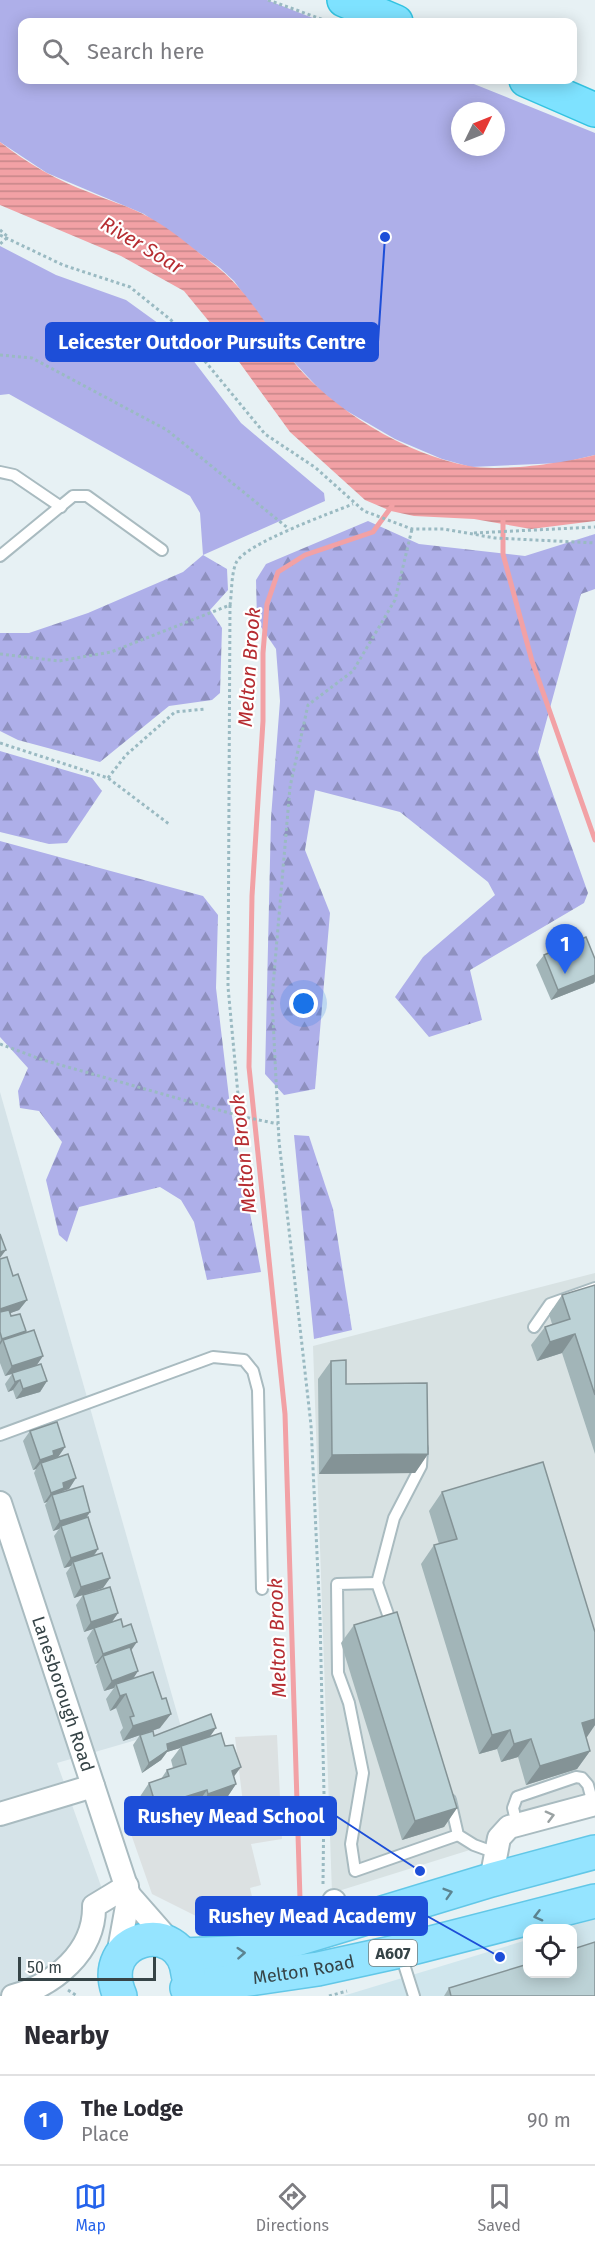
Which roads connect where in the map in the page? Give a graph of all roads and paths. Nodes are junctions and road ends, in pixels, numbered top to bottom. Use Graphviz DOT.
graph roads {
  1 [pos="268,0"];
  2 [pos="344,0"];
  3 [pos="319,18"];
  4 [pos="387,18"];
  5 [pos="535,84"];
  6 [pos="594,109"];
  7 [pos="0,230"];
  8 [pos="0,235"];
  9 [pos="8,237"];
  10 [pos="0,244"];
  11 [pos="0,356"];
  12 [pos="0,472"];
  13 [pos="353,504"];
  14 [pos="61,507"];
  15 [pos="595,527"];
  16 [pos="412,529"];
  17 [pos="289,530"];
  18 [pos="466,533"];
  19 [pos="595,543"];
  20 [pos="162,550"];
  21 [pos="0,556"];
  22 [pos="230,605"];
  23 [pos="0,654"];
  24 [pos="205,709"];
  25 [pos="0,743"];
  26 [pos="108,778"];
  27 [pos="169,824"];
  28 [pos="0,1044"];
  29 [pos="240,1116"];
  30 [pos="278,1124"];
  31 [pos="595,1288"];
  32 [pos="534,1327"];
  33 [pos="422,1433"];
  34 [pos="0,1435"];
  35 [pos="0,1503"];
  36 [pos="377,1583"];
  37 [pos="262,1589"];
  38 [pos="395,1635"];
  39 [pos="446,1783"];
  40 [pos="93,1786"];
  41 [pos="594,1804"];
  42 [pos="0,1814"];
  43 [pos="517,1825"];
  44 [pos="458,1834"];
  45 [pos="595,1852"];
  46 [pos="494,1867"];
  47 [pos="128,1891"];
  48 [pos="595,1901"];
  49 [pos="332,1905"];
  50 [pos="178,1951"];
  51 [pos="400,1952"];
  52 [pos="318,1969"];
  53 [pos="111,1983"];
  54 [pos="185,1992"];
  55 [pos="13,1996"];
  56 [pos="262,1996"];
  57 [pos="414,1996"];
  1 -- 3 [label="path"];
  2 -- 4 [label="highway"];
  5 -- 6 [label="highway"];
  7 -- 9 [label="path"];
  8 -- 9 [label="path"];
  9 -- 10 [label="path"];
  9 -- 13 [label="path"];
  11 -- 17 [label="path"];
  12 -- 14 [label="lane"];
  13 -- 16 [label="path"];
  13 -- 17 [label="path"];
  14 -- 20 [label="lane"];
  14 -- 21 [label="lane"];
  15 -- 18 [label="path"];
  16 -- 18 [label="path"];
  16 -- 30 [label="path"];
  17 -- 22 [label="path"];
  18 -- 19 [label="path"];
  22 -- 23 [label="path"];
  22 -- 29 [label="path"];
  24 -- 26 [label="path"];
  25 -- 26 [label="path"];
  26 -- 27 [label="path"];
  28 -- 29 [label="path"];
  29 -- 30 [label="path"];
  30 -- 49 [label="path"];
  31 -- 32 [label="lane"];
  33 -- 36 [label="lane"];
  34 -- 37 [label="lane"];
  35 -- 40 [label="street, Lanesborough Road"];
  36 -- 38 [label="lane"];
  36 -- 44 [label="lane"];
  39 -- 44 [label="lane"];
  40 -- 42 [label="street"];
  40 -- 47 [label="street, Lanesborough Road"];
  43 -- 41 [label="street, one-way"];
  41 -- 43 [label="lane"];
  43 -- 46 [label="street"];
  44 -- 46 [label="lane"];
  45 -- 46 [label="main road, Melton Road / A607"];
  49 -- 46 [label="main road, Melton Road / A607, one-way"];
  47 -- 50 [label="street, Lanesborough Road"];
  47 -- 53 [label="street, Lanesborough Road"];
  47 -- 55 [label="street"];
  48 -- 51 [label="main road, Melton Road / A607, one-way"];
  50 -- 49 [label="main road, Melton Road / A607, one-way"];
  50 -- 53 [label="main road, A607"];
  50 -- 54 [label="main road, A607"];
  51 -- 52 [label="main road, Melton Road / A607"];
  51 -- 57 [label="lane"];
  52 -- 54 [label="main road, Melton Road / A607"];
  52 -- 56 [label="main road"];
}
